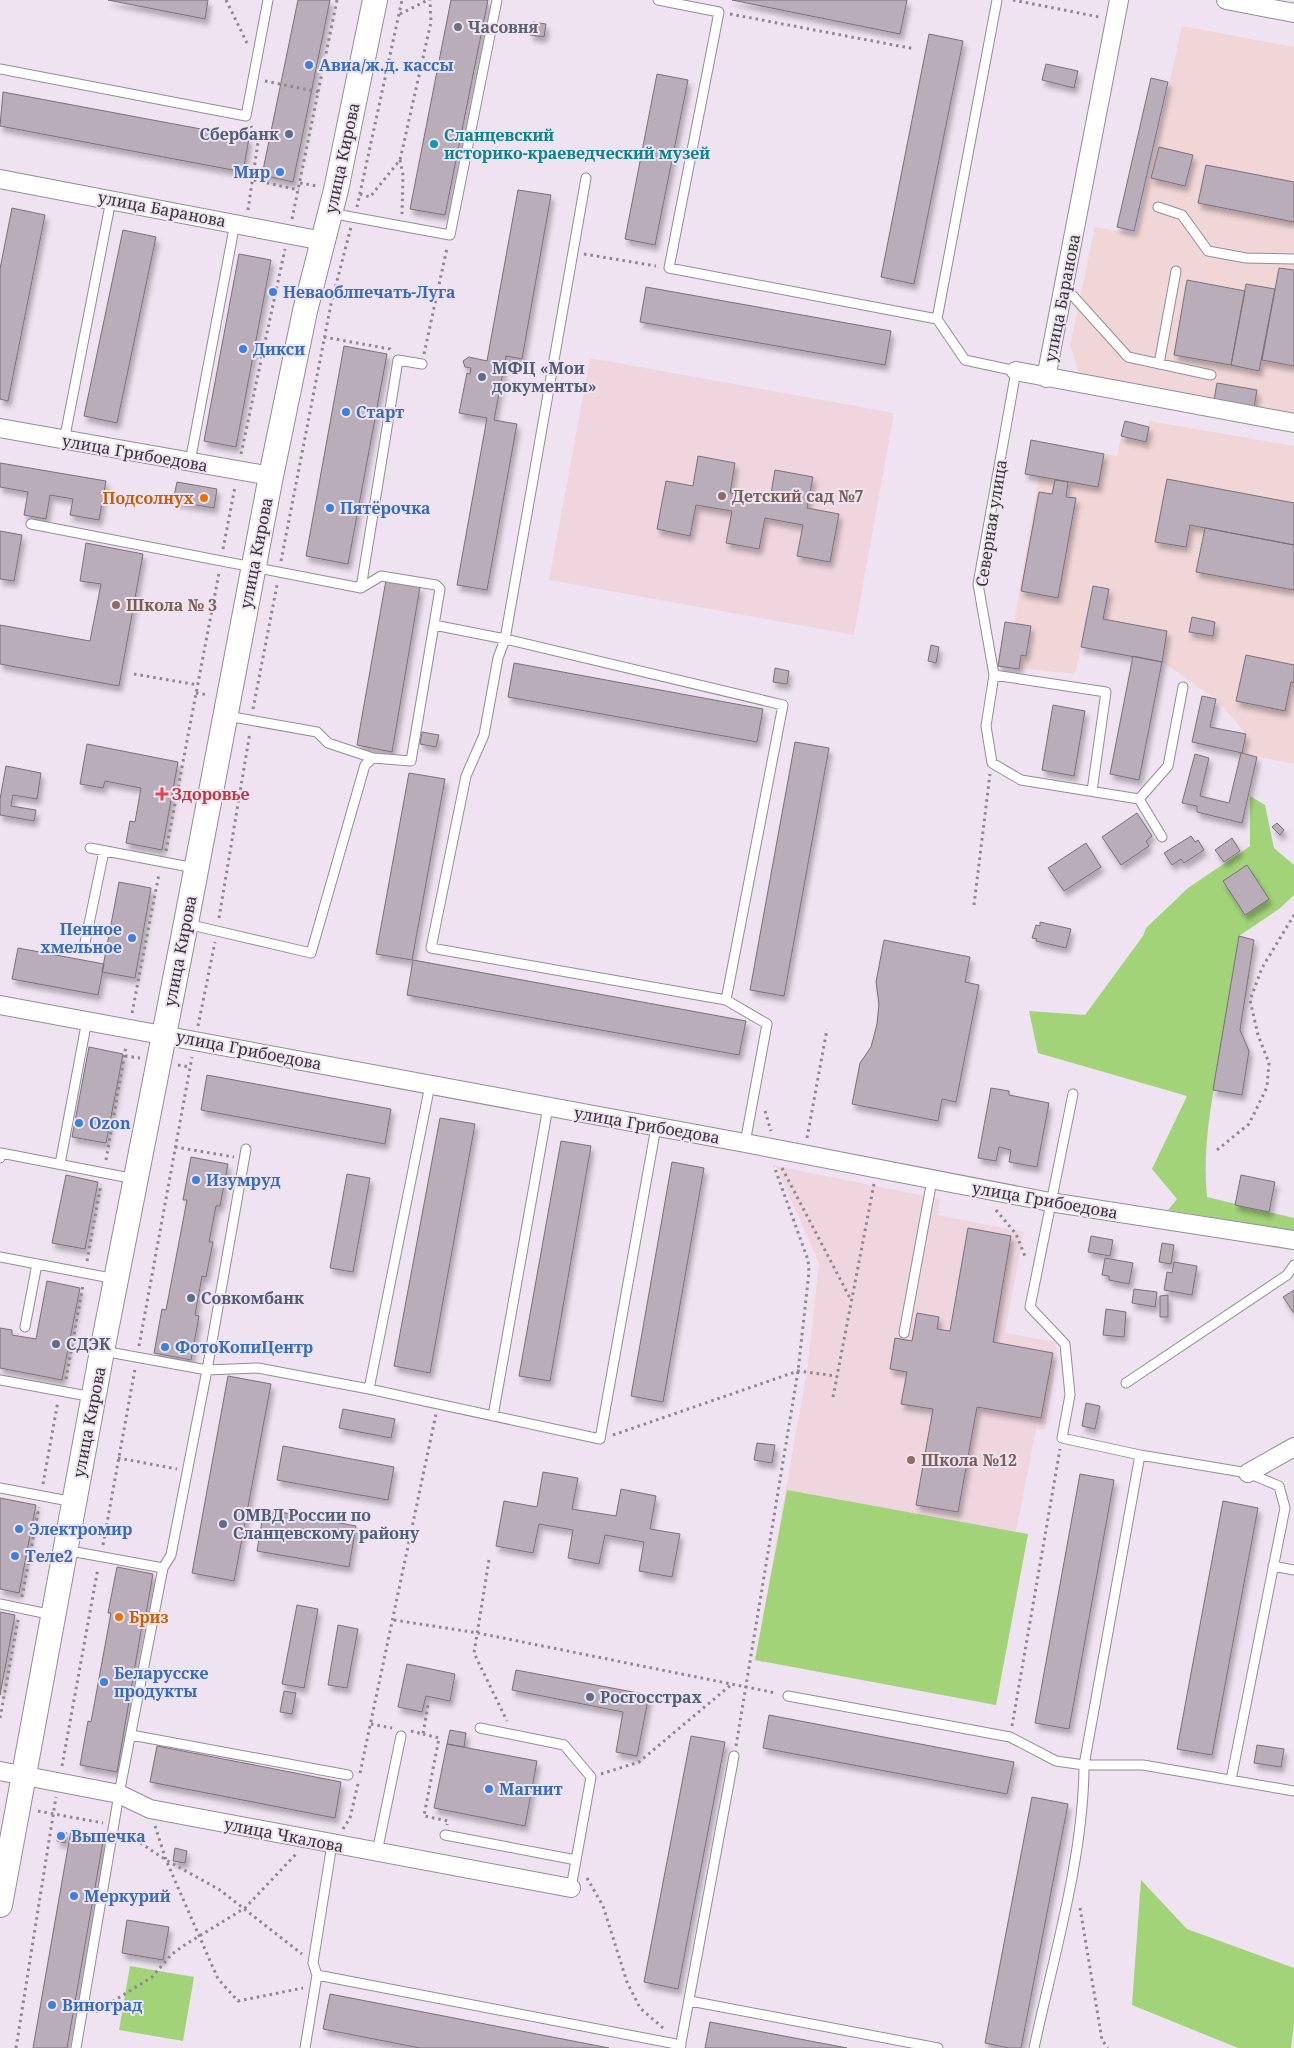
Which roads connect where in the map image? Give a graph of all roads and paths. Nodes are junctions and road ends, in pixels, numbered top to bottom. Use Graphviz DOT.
graph roads {
  1 [pos="226,0"];
  2 [pos="268,0"];
  3 [pos="375,0"];
  4 [pos="402,0"];
  5 [pos="429,0"];
  6 [pos="497,0"];
  7 [pos="658,0"];
  8 [pos="997,0"];
  9 [pos="1013,0"];
  10 [pos="1119,0"];
  11 [pos="1226,0"];
  12 [pos="693,3"];
  13 [pos="719,12"];
  14 [pos="1294,13"];
  15 [pos="399,14"];
  16 [pos="1115,20"];
  17 [pos="915,49"];
  18 [pos="257,61"];
  19 [pos="0,70"];
  20 [pos="253,79"];
  21 [pos="319,92"];
  22 [pos="246,116"];
  23 [pos="400,160"];
  24 [pos="586,178"];
  25 [pos="0,179"];
  26 [pos="254,180"];
  27 [pos="299,190"];
  28 [pos="360,194"];
  29 [pos="111,200"];
  30 [pos="1158,207"];
  31 [pos="330,213"];
  32 [pos="354,218"];
  33 [pos="240,224"];
  34 [pos="401,226"];
  35 [pos="450,235"];
  36 [pos="323,240"];
  37 [pos="573,252"];
  38 [pos="1294,259"];
  39 [pos="670,268"];
  40 [pos="1176,271"];
  41 [pos="1064,286"];
  42 [pos="937,319"];
  43 [pos="324,337"];
  44 [pos="398,360"];
  45 [pos="422,364"];
  46 [pos="1159,364"];
  47 [pos="1016,371"];
  48 [pos="1211,375"];
  49 [pos="1046,378"];
  50 [pos="1294,423"];
  51 [pos="0,428"];
  52 [pos="64,441"];
  53 [pos="190,462"];
  54 [pos="238,470"];
  55 [pos="271,476"];
  56 [pos="31,524"];
  57 [pos="221,560"];
  58 [pos="253,566"];
  59 [pos="279,571"];
  60 [pos="362,588"];
  61 [pos="434,626"];
  62 [pos="505,639"];
  63 [pos="134,674"];
  64 [pos="994,675"];
  65 [pos="198,685"];
  66 [pos="1183,687"];
  67 [pos="224,716"];
  68 [pos="252,720"];
  69 [pos="373,758"];
  70 [pos="992,763"];
  71 [pos="1092,791"];
  72 [pos="1139,799"];
  73 [pos="1162,837"];
  74 [pos="90,848"];
  75 [pos="104,850"];
  76 [pos="161,862"];
  77 [pos="195,868"];
  78 [pos="974,905"];
  79 [pos="1294,914"];
  80 [pos="186,924"];
  81 [pos="217,932"];
  82 [pos="86,943"];
  83 [pos="726,1000"];
  84 [pos="0,1005"];
  85 [pos="87,1020"];
  86 [pos="130,1028"];
  87 [pos="827,1028"];
  88 [pos="163,1034"];
  89 [pos="195,1040"];
  90 [pos="124,1056"];
  91 [pos="134,1057"];
  92 [pos="184,1066"];
  93 [pos="190,1067"];
  94 [pos="430,1084"];
  95 [pos="1073,1094"];
  96 [pos="548,1107"];
  97 [pos="656,1127"];
  98 [pos="745,1143"];
  99 [pos="806,1143"];
  100 [pos="175,1147"];
  101 [pos="246,1149"];
  102 [pos="1217,1150"];
  103 [pos="775,1155"];
  104 [pos="0,1158"];
  105 [pos="244,1159"];
  106 [pos="60,1164"];
  107 [pos="103,1172"];
  108 [pos="135,1179"];
  109 [pos="874,1180"];
  110 [pos="932,1180"];
  111 [pos="1050,1202"];
  112 [pos="1294,1240"];
  113 [pos="0,1257"];
  114 [pos="37,1264"];
  115 [pos="1294,1265"];
  116 [pos="85,1273"];
  117 [pos="116,1279"];
  118 [pos="851,1301"];
  119 [pos="25,1327"];
  120 [pos="904,1333"];
  121 [pos="102,1351"];
  122 [pos="137,1357"];
  123 [pos="207,1370"];
  124 [pos="798,1371"];
  125 [pos="836,1376"];
  126 [pos="0,1380"];
  127 [pos="1126,1383"];
  128 [pos="369,1389"];
  129 [pos="60,1391"];
  130 [pos="832,1396"];
  131 [pos="94,1397"];
  132 [pos="438,1404"];
  133 [pos="493,1416"];
  134 [pos="1062,1438"];
  135 [pos="600,1439"];
  136 [pos="1294,1447"];
  137 [pos="1140,1455"];
  138 [pos="118,1458"];
  139 [pos="188,1471"];
  140 [pos="1248,1473"];
  141 [pos="0,1488"];
  142 [pos="41,1496"];
  143 [pos="74,1502"];
  144 [pos="65,1550"];
  145 [pos="100,1556"];
  146 [pos="489,1560"];
  147 [pos="1273,1566"];
  148 [pos="163,1568"];
  149 [pos="1294,1570"];
  150 [pos="0,1604"];
  151 [pos="20,1608"];
  152 [pos="53,1615"];
  153 [pos="394,1620"];
  154 [pos="478,1634"];
  155 [pos="732,1684"];
  156 [pos="745,1687"];
  157 [pos="788,1696"];
  158 [pos="0,1718"];
  159 [pos="480,1728"];
  160 [pos="423,1734"];
  161 [pos="131,1735"];
  162 [pos="514,1735"];
  163 [pos="401,1736"];
  164 [pos="1010,1737"];
  165 [pos="734,1756"];
  166 [pos="1084,1765"];
  167 [pos="0,1771"];
  168 [pos="348,1775"];
  169 [pos="23,1776"];
  170 [pos="591,1777"];
  171 [pos="1232,1780"];
  172 [pos="59,1782"];
  173 [pos="1294,1791"];
  174 [pos="119,1794"];
  175 [pos="150,1809"];
  176 [pos="54,1814"];
  177 [pos="114,1825"];
  178 [pos="445,1835"];
  179 [pos="309,1840"];
  180 [pos="332,1844"];
  181 [pos="377,1852"];
  182 [pos="166,1860"];
  183 [pos="576,1860"];
  184 [pos="571,1888"];
  185 [pos="0,1906"];
  186 [pos="1080,1907"];
  187 [pos="245,1908"];
  188 [pos="199,1938"];
  189 [pos="313,1963"];
  190 [pos="318,1975"];
  191 [pos="316,1985"];
  192 [pos="690,2001"];
  193 [pos="80,2022"];
  194 [pos="680,2047"];
  195 [pos="16,2048"];
  196 [pos="76,2048"];
  197 [pos="305,2048"];
  198 [pos="938,2048"];
  199 [pos="1034,2048"];
  200 [pos="1108,2048"];
  1 -- 18 [label="path"];
  2 -- 18 [label="lane"];
  3 -- 31 [label="street, улица Кирова"];
  4 -- 15 [label="path"];
  5 -- 15 [label="path"];
  5 -- 23 [label="path"];
  6 -- 35 [label="lane"];
  7 -- 12 [label="lane"];
  8 -- 42 [label="lane"];
  9 -- 16 [label="path"];
  10 -- 16 [label="street, улица Баранова"];
  11 -- 14 [label="street"];
  12 -- 13 [label="lane"];
  13 -- 17 [label="path"];
  13 -- 39 [label="lane"];
  15 -- 28 [label="path"];
  16 -- 41 [label="street, улица Баранова"];
  18 -- 20 [label="lane"];
  19 -- 22 [label="lane"];
  20 -- 21 [label="path"];
  20 -- 22 [label="lane"];
  22 -- 26 [label="path"];
  23 -- 28 [label="path"];
  23 -- 34 [label="path"];
  24 -- 37 [label="lane"];
  25 -- 29 [label="street, улица Баранова"];
  26 -- 27 [label="path"];
  26 -- 33 [label="path"];
  28 -- 32 [label="path"];
  29 -- 33 [label="street, улица Баранова"];
  29 -- 52 [label="lane"];
  30 -- 38 [label="lane"];
  31 -- 32 [label="lane"];
  31 -- 36 [label="street, улица Кирова"];
  32 -- 34 [label="lane"];
  32 -- 43 [label="path"];
  33 -- 36 [label="street, улица Баранова"];
  33 -- 53 [label="lane"];
  34 -- 35 [label="lane"];
  35 -- 45 [label="path"];
  36 -- 55 [label="street, улица Кирова"];
  37 -- 39 [label="path"];
  37 -- 62 [label="lane"];
  39 -- 42 [label="lane"];
  40 -- 46 [label="lane"];
  41 -- 46 [label="lane"];
  41 -- 49 [label="street, улица Баранова"];
  42 -- 47 [label="lane"];
  43 -- 44 [label="path"];
  43 -- 59 [label="path"];
  44 -- 45 [label="lane"];
  44 -- 60 [label="lane"];
  46 -- 48 [label="lane"];
  47 -- 49 [label="street"];
  47 -- 64 [label="lane, Северная улица"];
  49 -- 50 [label="street, улица Баранова"];
  51 -- 52 [label="street, улица Грибоедова"];
  52 -- 53 [label="street, улица Грибоедова"];
  53 -- 54 [label="street, улица Грибоедова"];
  54 -- 55 [label="street, улица Грибоедова"];
  54 -- 57 [label="path"];
  55 -- 58 [label="street, улица Кирова"];
  56 -- 57 [label="lane"];
  57 -- 58 [label="lane"];
  57 -- 65 [label="path"];
  58 -- 59 [label="lane"];
  58 -- 67 [label="street, улица Кирова"];
  59 -- 60 [label="lane"];
  59 -- 68 [label="path"];
  60 -- 61 [label="lane"];
  61 -- 62 [label="lane"];
  61 -- 69 [label="lane"];
  62 -- 83 [label="lane"];
  62 -- 83 [label="lane"];
  63 -- 65 [label="path"];
  64 -- 70 [label="lane, Северная улица"];
  64 -- 71 [label="lane"];
  65 -- 76 [label="path"];
  66 -- 72 [label="lane"];
  67 -- 68 [label="lane"];
  67 -- 77 [label="street, улица Кирова"];
  68 -- 69 [label="lane"];
  68 -- 81 [label="path"];
  69 -- 81 [label="lane"];
  70 -- 71 [label="lane"];
  70 -- 78 [label="path"];
  71 -- 72 [label="lane"];
  72 -- 73 [label="lane"];
  74 -- 75 [label="lane"];
  75 -- 76 [label="lane"];
  75 -- 82 [label="lane"];
  76 -- 77 [label="lane"];
  76 -- 86 [label="path"];
  77 -- 80 [label="street, улица Кирова"];
  79 -- 102 [label="path"];
  80 -- 81 [label="lane"];
  80 -- 88 [label="street, улица Кирова"];
  81 -- 89 [label="path"];
  83 -- 98 [label="lane"];
  84 -- 85 [label="street, улица Грибоедова"];
  85 -- 86 [label="street, улица Грибоедова"];
  85 -- 106 [label="lane"];
  86 -- 88 [label="street, улица Грибоедова"];
  86 -- 90 [label="path"];
  87 -- 99 [label="path"];
  88 -- 89 [label="street, улица Грибоедова"];
  88 -- 108 [label="street, улица Кирова"];
  89 -- 93 [label="path"];
  89 -- 94 [label="street, улица Грибоедова"];
  90 -- 91 [label="path"];
  90 -- 107 [label="path"];
  92 -- 93 [label="path"];
  93 -- 100 [label="path"];
  94 -- 96 [label="street, улица Грибоедова"];
  94 -- 128 [label="lane"];
  95 -- 111 [label="lane"];
  96 -- 97 [label="street, улица Грибоедова"];
  96 -- 133 [label="lane"];
  97 -- 98 [label="street, улица Грибоедова"];
  97 -- 135 [label="lane"];
  98 -- 103 [label="street, улица Грибоедова"];
  100 -- 105 [label="path"];
  100 -- 122 [label="path"];
  101 -- 105 [label="lane"];
  103 -- 110 [label="street, улица Грибоедова"];
  103 -- 118 [label="path"];
  103 -- 124 [label="path"];
  104 -- 106 [label="lane"];
  105 -- 123 [label="lane"];
  106 -- 107 [label="lane"];
  107 -- 108 [label="lane"];
  107 -- 116 [label="path"];
  108 -- 117 [label="street, улица Кирова"];
  109 -- 118 [label="path"];
  110 -- 111 [label="street, улица Грибоедова"];
  110 -- 120 [label="lane"];
  111 -- 112 [label="street, улица Грибоедова"];
  111 -- 134 [label="lane"];
  113 -- 114 [label="lane"];
  114 -- 116 [label="lane"];
  114 -- 119 [label="lane"];
  115 -- 127 [label="lane"];
  116 -- 117 [label="lane"];
  116 -- 129 [label="path"];
  117 -- 121 [label="street, улица Кирова"];
  118 -- 125 [label="path"];
  121 -- 122 [label="lane"];
  121 -- 131 [label="street, улица Кирова"];
  122 -- 123 [label="lane"];
  122 -- 138 [label="path"];
  123 -- 128 [label="lane"];
  123 -- 139 [label="lane"];
  124 -- 125 [label="path"];
  124 -- 135 [label="path"];
  124 -- 156 [label="path"];
  125 -- 130 [label="path"];
  126 -- 129 [label="lane"];
  128 -- 132 [label="lane"];
  129 -- 131 [label="lane"];
  129 -- 142 [label="path"];
  131 -- 143 [label="street, улица Кирова"];
  132 -- 133 [label="lane"];
  132 -- 153 [label="path"];
  133 -- 135 [label="lane"];
  134 -- 137 [label="lane"];
  134 -- 164 [label="path"];
  136 -- 140 [label="street"];
  137 -- 140 [label="lane"];
  137 -- 166 [label="lane"];
  138 -- 139 [label="path"];
  138 -- 145 [label="path"];
  139 -- 148 [label="lane"];
  140 -- 147 [label="lane"];
  141 -- 142 [label="lane"];
  142 -- 143 [label="lane"];
  142 -- 151 [label="path"];
  143 -- 144 [label="street, улица Кирова"];
  144 -- 145 [label="lane"];
  144 -- 152 [label="street, улица Кирова"];
  145 -- 148 [label="lane"];
  145 -- 172 [label="path"];
  146 -- 154 [label="path"];
  147 -- 149 [label="lane"];
  147 -- 171 [label="lane"];
  148 -- 161 [label="lane"];
  150 -- 151 [label="lane"];
  151 -- 152 [label="lane"];
  151 -- 158 [label="path"];
  152 -- 169 [label="street, улица Кирова"];
  153 -- 154 [label="path"];
  153 -- 180 [label="path"];
  154 -- 155 [label="path"];
  154 -- 162 [label="path"];
  155 -- 156 [label="path"];
  155 -- 170 [label="path"];
  156 -- 157 [label="path"];
  156 -- 165 [label="path"];
  157 -- 164 [label="lane"];
  159 -- 162 [label="lane"];
  160 -- 178 [label="path"];
  161 -- 168 [label="lane"];
  161 -- 174 [label="lane"];
  162 -- 170 [label="lane"];
  163 -- 181 [label="lane"];
  164 -- 166 [label="lane"];
  165 -- 192 [label="lane"];
  166 -- 171 [label="lane"];
  166 -- 199 [label="lane"];
  167 -- 169 [label="street, улица Чкалова"];
  169 -- 172 [label="street, улица Чкалова"];
  169 -- 185 [label="street, улица Кирова"];
  170 -- 183 [label="lane"];
  171 -- 173 [label="lane"];
  172 -- 174 [label="street, улица Чкалова"];
  172 -- 176 [label="path"];
  174 -- 175 [label="street, улица Чкалова"];
  174 -- 177 [label="lane"];
  175 -- 179 [label="street, улица Чкалова"];
  175 -- 182 [label="path"];
  176 -- 177 [label="path"];
  176 -- 195 [label="path"];
  177 -- 182 [label="path"];
  177 -- 193 [label="lane"];
  178 -- 183 [label="lane"];
  179 -- 180 [label="street, улица Чкалова"];
  179 -- 187 [label="path"];
  180 -- 181 [label="street, улица Чкалова"];
  180 -- 189 [label="lane"];
  181 -- 184 [label="street, улица Чкалова"];
  182 -- 187 [label="path"];
  182 -- 188 [label="path"];
  183 -- 184 [label="lane"];
  183 -- 194 [label="path"];
  186 -- 200 [label="path"];
  187 -- 188 [label="path"];
  187 -- 189 [label="path"];
  188 -- 191 [label="path"];
  188 -- 193 [label="path"];
  189 -- 190 [label="lane"];
  190 -- 191 [label="lane"];
  190 -- 194 [label="lane"];
  191 -- 197 [label="lane"];
  192 -- 194 [label="lane"];
  192 -- 198 [label="lane"];
  193 -- 196 [label="lane"];
}
